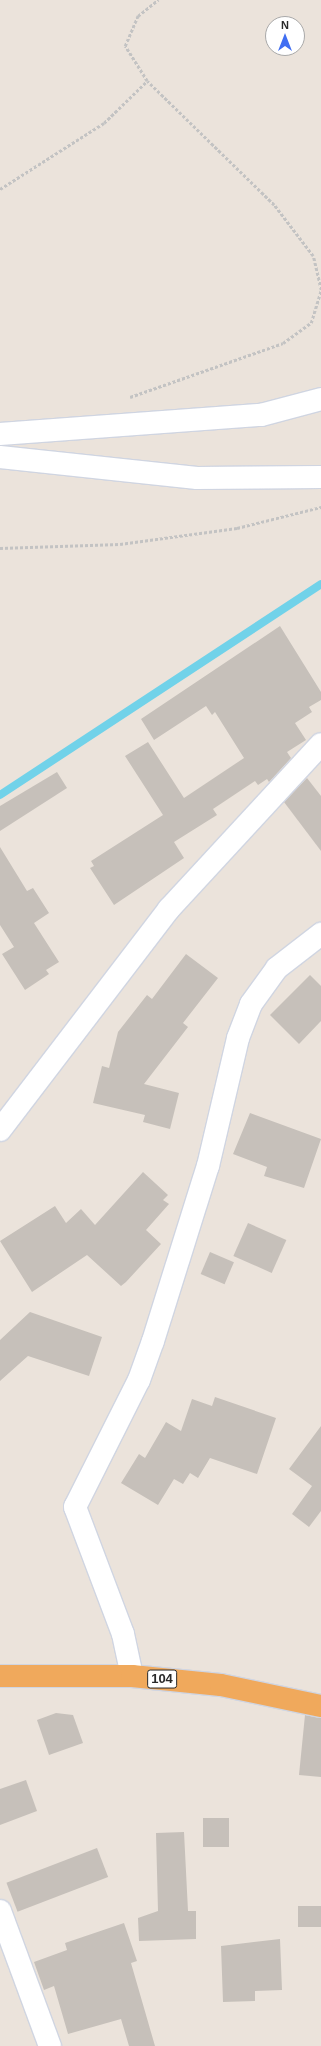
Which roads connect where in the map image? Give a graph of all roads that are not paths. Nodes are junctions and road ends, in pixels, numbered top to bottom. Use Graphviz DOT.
graph roads {
  1 [pos="321,399"];
  2 [pos="0,434"];
  3 [pos="0,457"];
  4 [pos="321,477"];
  5 [pos="321,744"];
  6 [pos="321,934"];
  7 [pos="0,1130"];
  8 [pos="0,1676"];
  9 [pos="132,1676"];
  10 [pos="321,1706"];
  11 [pos="0,1911"];
  12 [pos="50,2046"];
  1 -- 2 [label="street"];
  3 -- 4 [label="street"];
  5 -- 7 [label="street"];
  6 -- 9 [label="street"];
  8 -- 9 [label="highway, 104"];
  9 -- 10 [label="highway, 104"];
  11 -- 12 [label="street"];
}
